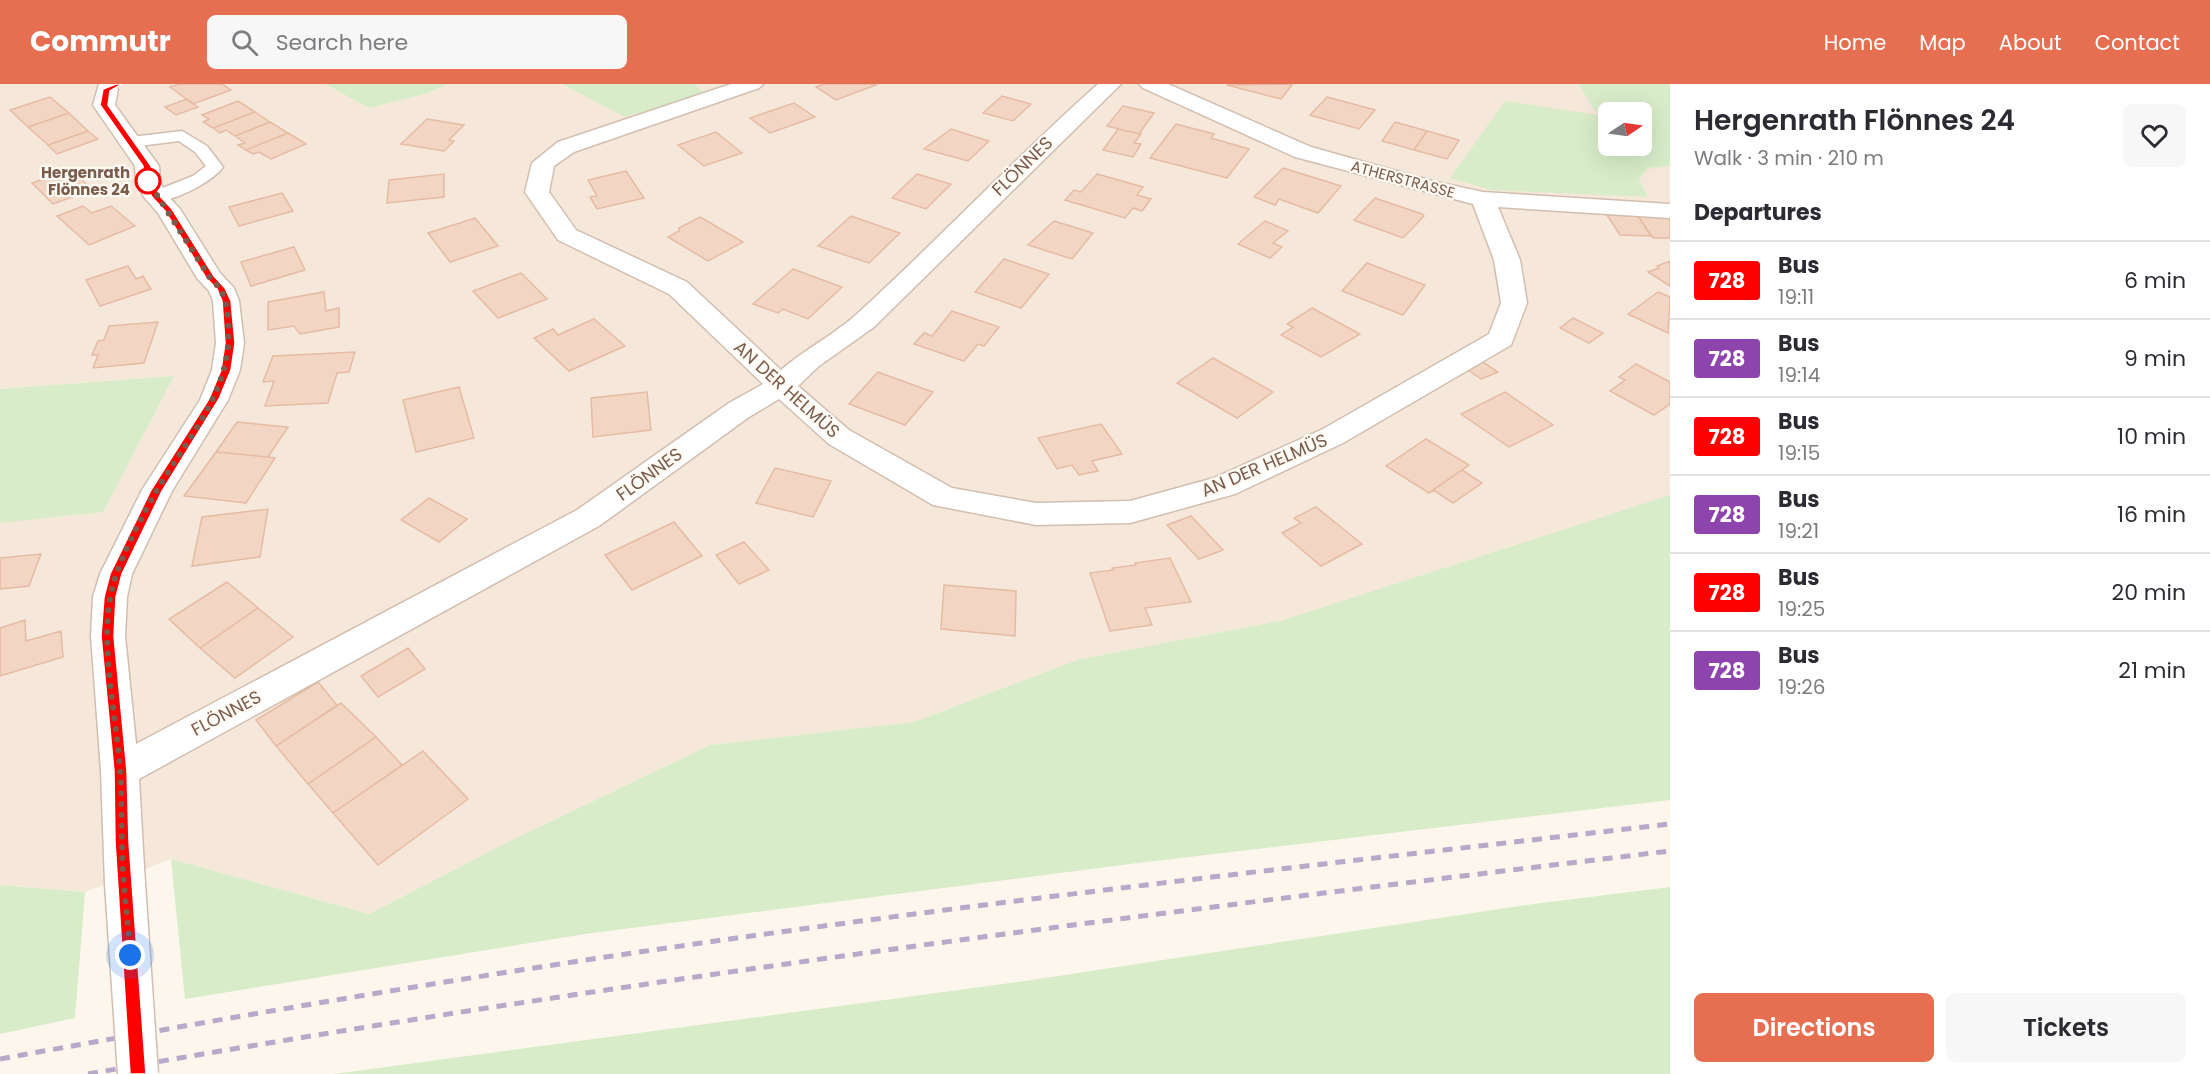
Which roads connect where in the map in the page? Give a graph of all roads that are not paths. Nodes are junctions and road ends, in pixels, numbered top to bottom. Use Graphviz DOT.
graph roads {
  1 [pos="752,84"];
  2 [pos="1110,84"];
  3 [pos="1150,84"];
  4 [pos="108,86"];
  5 [pos="131,142"];
  6 [pos="156,197"];
  7 [pos="1483,199"];
  8 [pos="1670,211"];
  9 [pos="781,386"];
  10 [pos="120,771"];
  11 [pos="138,1074"];
  1 -- 9 [label="street, AN DER HELMÜS"];
  2 -- 9 [label="street, FLÖNNES"];
  3 -- 7 [label="street, ATHERSTRASSE"];
  4 -- 5 [label="street"];
  5 -- 6 [label="street"];
  5 -- 6 [label="lane"];
  6 -- 10 [label="street"];
  7 -- 8 [label="street, ATHERSTRASSE"];
  7 -- 9 [label="street, AN DER HELMÜS"];
  9 -- 10 [label="street, FLÖNNES"];
  10 -- 11 [label="street, bridge"];
}
